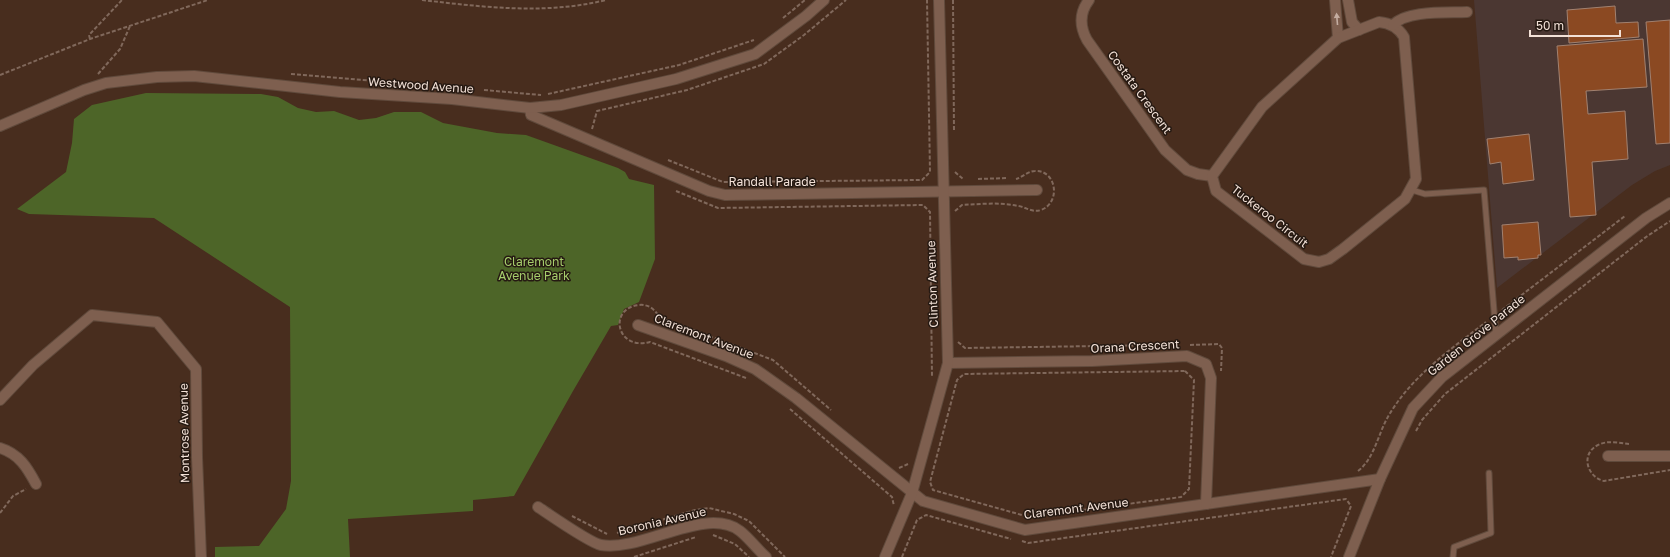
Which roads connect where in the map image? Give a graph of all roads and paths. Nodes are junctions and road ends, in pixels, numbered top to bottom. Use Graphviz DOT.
graph roads {
  1 [pos="122,0"];
  2 [pos="208,0"];
  3 [pos="422,0"];
  4 [pos="606,0"];
  5 [pos="805,0"];
  6 [pos="824,0"];
  7 [pos="927,0"];
  8 [pos="939,0"];
  9 [pos="952,0"];
  10 [pos="1089,0"];
  11 [pos="1335,0"];
  12 [pos="1348,0"];
  13 [pos="1467,12"];
  14 [pos="781,20"];
  15 [pos="1393,25"];
  16 [pos="130,26"];
  17 [pos="1359,30"];
  18 [pos="1338,38"];
  19 [pos="90,39"];
  20 [pos="757,39"];
  21 [pos="290,74"];
  22 [pos="0,75"];
  23 [pos="413,84"];
  24 [pos="84,90"];
  25 [pos="481,90"];
  26 [pos="530,108"];
  27 [pos="607,109"];
  28 [pos="0,126"];
  29 [pos="598,132"];
  30 [pos="954,135"];
  31 [pos="667,160"];
  32 [pos="955,165"];
  33 [pos="1212,176"];
  34 [pos="969,179"];
  35 [pos="976,179"];
  36 [pos="943,190"];
  37 [pos="1037,190"];
  38 [pos="1412,190"];
  39 [pos="676,191"];
  40 [pos="1670,203"];
  41 [pos="1625,216"];
  42 [pos="956,218"];
  43 [pos="1670,221"];
  44 [pos="1494,316"];
  45 [pos="638,325"];
  46 [pos="1496,335"];
  47 [pos="956,340"];
  48 [pos="1173,345"];
  49 [pos="1189,345"];
  50 [pos="948,363"];
  51 [pos="1221,372"];
  52 [pos="748,379"];
  53 [pos="930,382"];
  54 [pos="0,400"];
  55 [pos="785,405"];
  56 [pos="832,412"];
  57 [pos="1415,432"];
  58 [pos="0,448"];
  59 [pos="1608,456"];
  60 [pos="1670,456"];
  61 [pos="910,458"];
  62 [pos="897,468"];
  63 [pos="1351,472"];
  64 [pos="1489,473"];
  65 [pos="1380,479"];
  66 [pos="36,484"];
  67 [pos="912,493"];
  68 [pos="1181,497"];
  69 [pos="1206,504"];
  70 [pos="538,507"];
  71 [pos="894,508"];
  72 [pos="0,513"];
  73 [pos="708,534"];
  74 [pos="701,536"];
  75 [pos="1015,540"];
  76 [pos="1021,541"];
  77 [pos="201,557"];
  78 [pos="634,557"];
  79 [pos="749,557"];
  80 [pos="766,557"];
  81 [pos="885,557"];
  82 [pos="902,557"];
  83 [pos="1331,557"];
  84 [pos="1349,557"];
  85 [pos="1453,557"];
  1 -- 19 [label="path"];
  2 -- 16 [label="path"];
  3 -- 4 [label="path"];
  5 -- 14 [label="path"];
  6 -- 26 [label="street, Westwood Avenue"];
  7 -- 31 [label="path"];
  8 -- 36 [label="street, Clinton Avenue"];
  9 -- 30 [label="path"];
  10 -- 33 [label="street, Costata Crescent"];
  18 -- 11 [label="street, one-way"];
  12 -- 17 [label="street"];
  13 -- 15 [label="street"];
  15 -- 17 [label="street"];
  15 -- 38 [label="street"];
  16 -- 19 [label="path"];
  16 -- 24 [label="path"];
  17 -- 18 [label="street"];
  18 -- 33 [label="street"];
  19 -- 22 [label="path"];
  20 -- 25 [label="path"];
  21 -- 23 [label="path"];
  24 -- 26 [label="street, Westwood Avenue"];
  24 -- 28 [label="street, Westwood Avenue"];
  26 -- 36 [label="street, Randall Parade"];
  27 -- 29 [label="path"];
  32 -- 34 [label="path"];
  33 -- 38 [label="street, Tuckeroo Circuit"];
  35 -- 42 [label="path"];
  36 -- 37 [label="street, Randall Parade"];
  36 -- 50 [label="street, Clinton Avenue"];
  38 -- 44 [label="lane"];
  39 -- 53 [label="path"];
  40 -- 46 [label="street, Garden Grove Parade"];
  41 -- 44 [label="path"];
  43 -- 57 [label="path"];
  44 -- 46 [label="lane"];
  44 -- 63 [label="path"];
  45 -- 67 [label="street, Claremont Avenue"];
  46 -- 65 [label="street, Garden Grove Parade"];
  47 -- 48 [label="path"];
  49 -- 51 [label="path"];
  50 -- 67 [label="street, Clinton Avenue"];
  50 -- 69 [label="street, Orana Crescent"];
  52 -- 56 [label="path"];
  54 -- 77 [label="street, Montrose Avenue"];
  55 -- 71 [label="path"];
  58 -- 66 [label="street"];
  59 -- 60 [label="street"];
  61 -- 62 [label="path"];
  64 -- 85 [label="lane"];
  65 -- 69 [label="street, Claremont Avenue"];
  65 -- 84 [label="street, Garden Grove Parade"];
  66 -- 72 [label="path"];
  67 -- 69 [label="street, Claremont Avenue"];
  67 -- 81 [label="street, Clinton Avenue"];
  68 -- 68 [label="path"];
  70 -- 80 [label="street, Boronia Avenue"];
  73 -- 79 [label="path"];
  74 -- 78 [label="path"];
  75 -- 82 [label="path"];
  76 -- 83 [label="path"];
}
